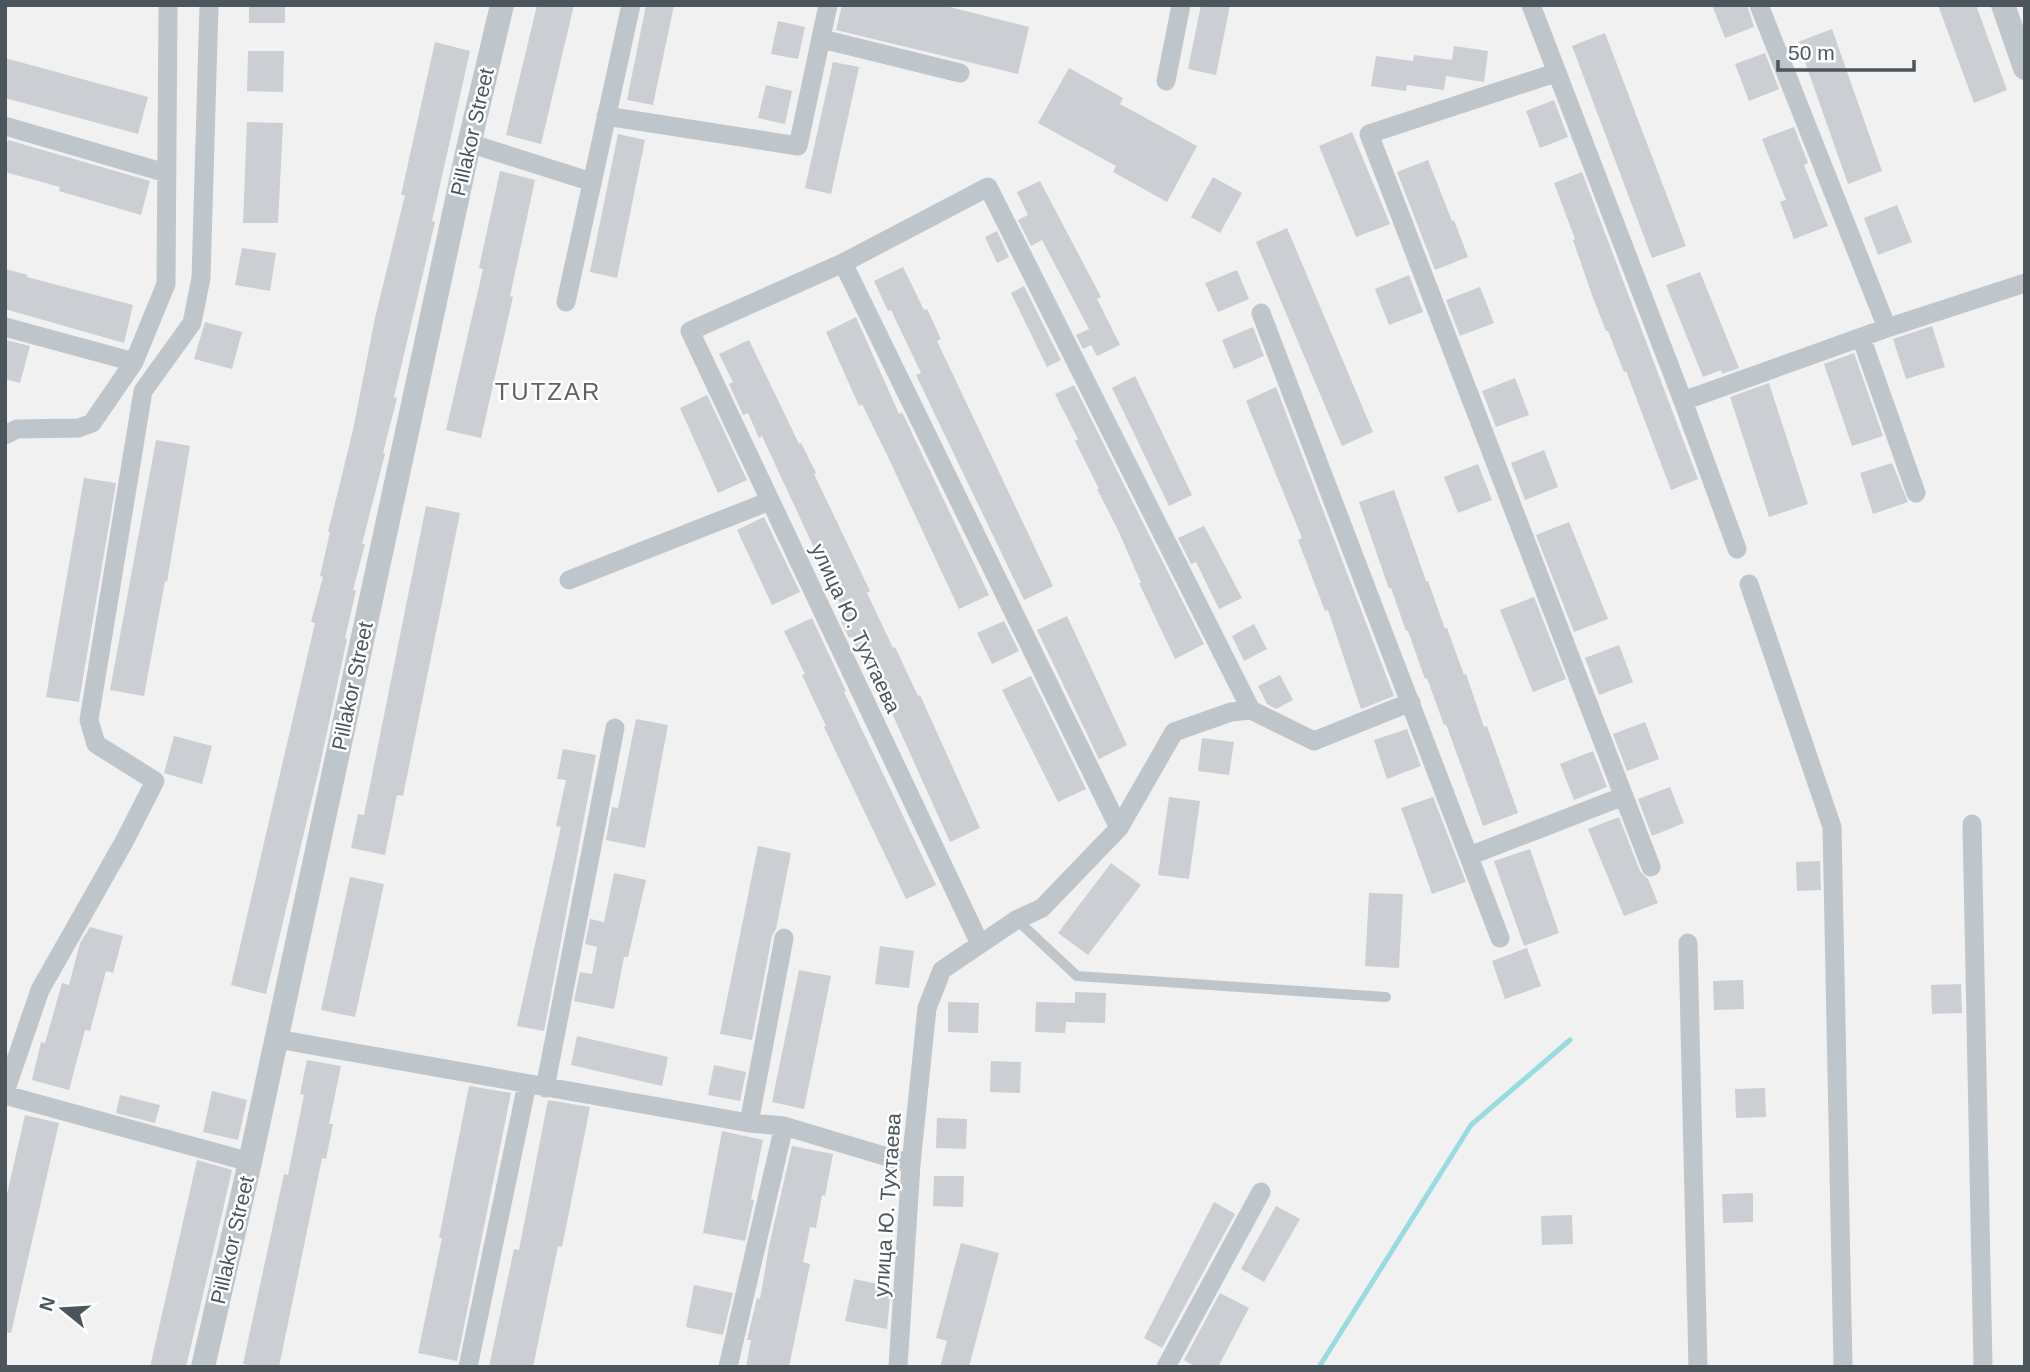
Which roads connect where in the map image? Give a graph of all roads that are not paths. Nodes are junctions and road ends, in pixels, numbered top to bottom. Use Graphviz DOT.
graph roads {
  1 [pos="168,5"];
  2 [pos="209,5"];
  3 [pos="502,5"];
  4 [pos="631,5"];
  5 [pos="828,5"];
  6 [pos="1181,5"];
  7 [pos="1531,5"];
  8 [pos="1759,5"];
  9 [pos="2003,5"];
  10 [pos="822,39"];
  11 [pos="2025,68"];
  12 [pos="960,73"];
  13 [pos="1555,73"];
  14 [pos="1167,81"];
  15 [pos="606,116"];
  16 [pos="5,125"];
  17 [pos="469,143"];
  18 [pos="166,173"];
  19 [pos="592,183"];
  20 [pos="844,263"];
  21 [pos="2025,284"];
  22 [pos="566,302"];
  23 [pos="1261,313"];
  24 [pos="5,327"];
  25 [pos="1887,328"];
  26 [pos="1861,337"];
  27 [pos="134,362"];
  28 [pos="1683,401"];
  29 [pos="5,435"];
  30 [pos="1916,493"];
  31 [pos="770,501"];
  32 [pos="1737,549"];
  33 [pos="569,580"];
  34 [pos="1749,584"];
  35 [pos="1411,702"];
  36 [pos="1251,710"];
  37 [pos="615,728"];
  38 [pos="1624,796"];
  39 [pos="1972,824"];
  40 [pos="1119,828"];
  41 [pos="1469,856"];
  42 [pos="1651,867"];
  43 [pos="1016,920"];
  44 [pos="784,938"];
  45 [pos="1500,938"];
  46 [pos="1688,943"];
  47 [pos="980,944"];
  48 [pos="1386,997"];
  49 [pos="276,1039"];
  50 [pos="536,1086"];
  51 [pos="5,1093"];
  52 [pos="750,1123"];
  53 [pos="783,1126"];
  54 [pos="250,1162"];
  55 [pos="911,1164"];
  56 [pos="1261,1192"];
  57 [pos="203,1367"];
  58 [pos="468,1367"];
  59 [pos="729,1367"];
  60 [pos="898,1367"];
  61 [pos="1166,1367"];
  62 [pos="1698,1367"];
  63 [pos="1843,1367"];
  64 [pos="1983,1367"];
  1 -- 18 [label="street"];
  2 -- 51 [label="street"];
  3 -- 17 [label="street, Pillakor Street"];
  4 -- 15 [label="street"];
  5 -- 10 [label="street"];
  6 -- 14 [label="street"];
  7 -- 13 [label="street"];
  8 -- 25 [label="street"];
  9 -- 11 [label="street"];
  10 -- 12 [label="street"];
  10 -- 15 [label="street"];
  13 -- 28 [label="street"];
  13 -- 38 [label="street"];
  15 -- 19 [label="street"];
  16 -- 18 [label="street"];
  17 -- 19 [label="street"];
  17 -- 49 [label="street, Pillakor Street"];
  18 -- 27 [label="street"];
  19 -- 22 [label="street"];
  20 -- 31 [label="street, улица Ю. Тухтаева"];
  20 -- 36 [label="street"];
  20 -- 40 [label="street"];
  21 -- 25 [label="street"];
  23 -- 35 [label="street"];
  24 -- 27 [label="street"];
  25 -- 26 [label="street"];
  26 -- 28 [label="street"];
  26 -- 30 [label="street"];
  27 -- 29 [label="street"];
  28 -- 32 [label="street"];
  31 -- 33 [label="street"];
  31 -- 47 [label="street, улица Ю. Тухтаева"];
  34 -- 63 [label="street"];
  35 -- 36 [label="street"];
  35 -- 41 [label="street"];
  36 -- 40 [label="street, улица Ю. Тухтаева"];
  37 -- 50 [label="street"];
  38 -- 41 [label="street"];
  38 -- 42 [label="street"];
  39 -- 64 [label="street"];
  40 -- 43 [label="street, улица Ю. Тухтаева"];
  41 -- 45 [label="street"];
  43 -- 47 [label="street, улица Ю. Тухтаева"];
  43 -- 48 [label="lane"];
  44 -- 52 [label="street"];
  46 -- 62 [label="street"];
  47 -- 55 [label="street, улица Ю. Тухтаева"];
  49 -- 50 [label="street"];
  49 -- 54 [label="street, Pillakor Street"];
  50 -- 52 [label="street"];
  50 -- 58 [label="street"];
  51 -- 54 [label="street"];
  52 -- 53 [label="street"];
  53 -- 55 [label="street"];
  53 -- 59 [label="street"];
  54 -- 57 [label="street, Pillakor Street"];
  55 -- 60 [label="street, улица Ю. Тухтаева"];
  56 -- 61 [label="street"];
}
